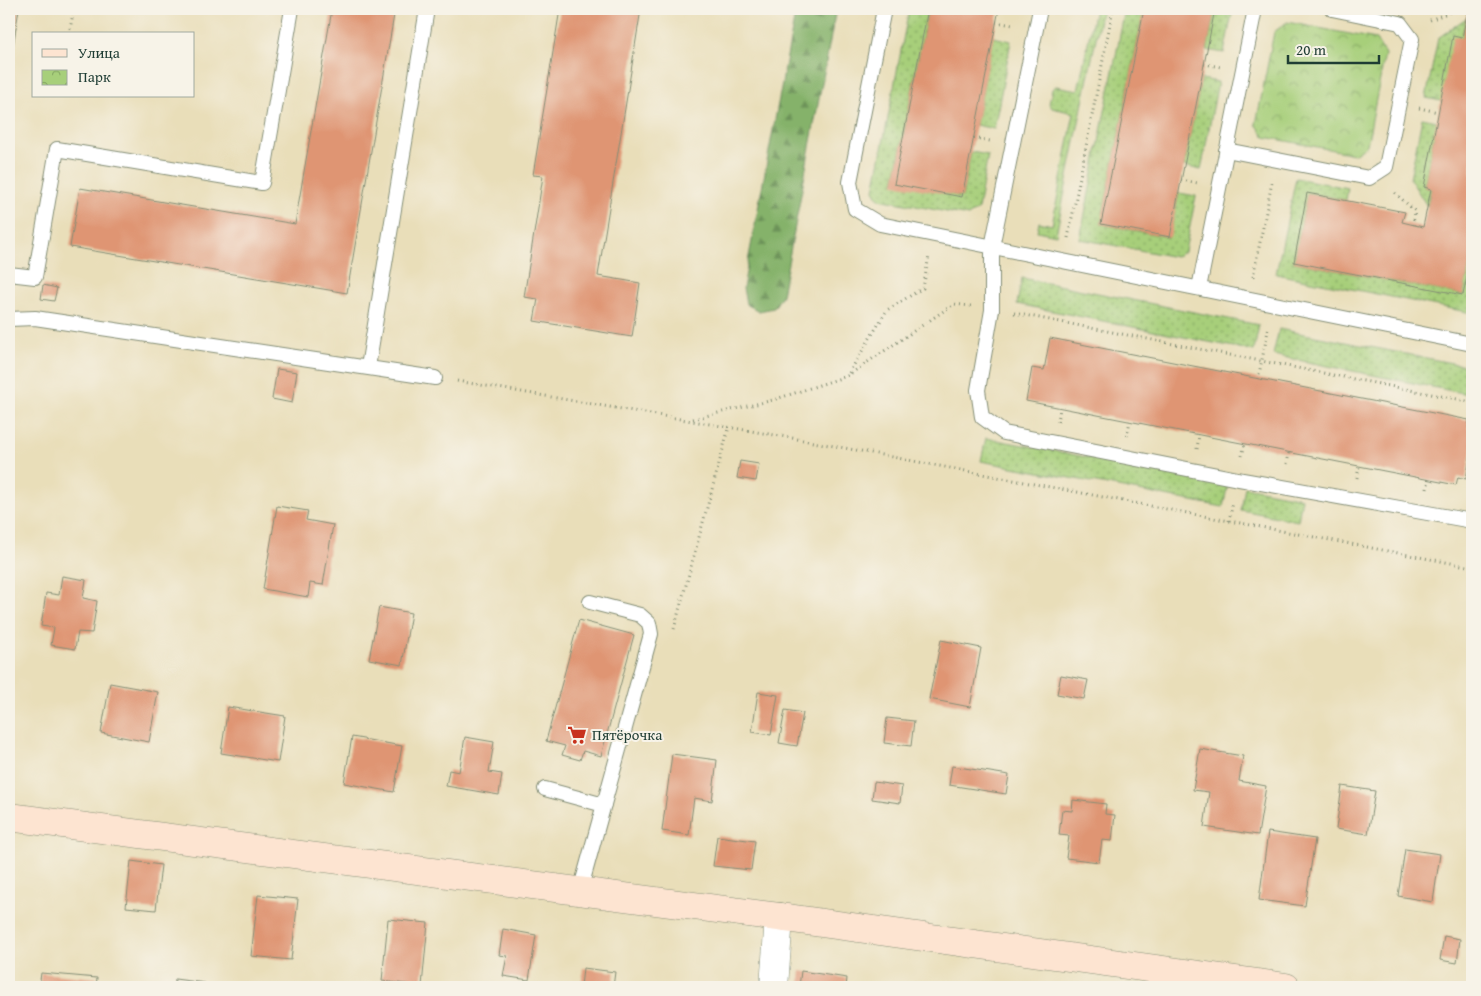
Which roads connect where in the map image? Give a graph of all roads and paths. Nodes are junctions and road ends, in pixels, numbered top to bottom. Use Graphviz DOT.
graph roads {
  1 [pos="74,9"];
  2 [pos="292,9"];
  3 [pos="427,9"];
  4 [pos="884,9"];
  5 [pos="1040,9"];
  6 [pos="1113,9"];
  7 [pos="1255,9"];
  8 [pos="1332,9"];
  9 [pos="1457,9"];
  10 [pos="1430,20"];
  11 [pos="996,22"];
  12 [pos="1016,26"];
  13 [pos="69,32"];
  14 [pos="1204,64"];
  15 [pos="1230,69"];
  16 [pos="1412,107"];
  17 [pos="1438,112"];
  18 [pos="1226,150"];
  19 [pos="1276,160"];
  20 [pos="1181,180"];
  21 [pos="1207,185"];
  22 [pos="1395,192"];
  23 [pos="1412,225"];
  24 [pos="932,235"];
  25 [pos="992,247"];
  26 [pos="1063,261"];
  27 [pos="9,274"];
  28 [pos="1199,288"];
  29 [pos="1249,298"];
  30 [pos="992,310"];
  31 [pos="9,319"];
  32 [pos="1271,320"];
  33 [pos="1472,344"];
  34 [pos="1262,361"];
  35 [pos="368,367"];
  36 [pos="847,376"];
  37 [pos="435,378"];
  38 [pos="1258,379"];
  39 [pos="1472,402"];
  40 [pos="689,419"];
  41 [pos="1472,521"];
  42 [pos="1472,567"];
  43 [pos="590,602"];
  44 [pos="546,789"];
  45 [pos="604,805"];
  46 [pos="9,817"];
  47 [pos="580,891"];
  48 [pos="779,917"];
  49 [pos="774,987"];
  50 [pos="1286,987"];
  1 -- 13 [label="path"];
  2 -- 27 [label="lane"];
  3 -- 35 [label="lane"];
  4 -- 24 [label="lane"];
  5 -- 25 [label="lane"];
  6 -- 26 [label="path"];
  7 -- 18 [label="lane"];
  8 -- 19 [label="lane"];
  9 -- 10 [label="path"];
  11 -- 12 [label="path"];
  14 -- 15 [label="path"];
  16 -- 17 [label="path"];
  18 -- 19 [label="lane"];
  18 -- 28 [label="lane"];
  19 -- 29 [label="path"];
  20 -- 21 [label="path"];
  22 -- 23 [label="path"];
  24 -- 25 [label="lane"];
  24 -- 36 [label="path"];
  25 -- 26 [label="lane"];
  25 -- 30 [label="lane"];
  26 -- 28 [label="lane"];
  28 -- 29 [label="lane"];
  29 -- 33 [label="lane"];
  30 -- 34 [label="path"];
  30 -- 36 [label="path"];
  30 -- 41 [label="lane"];
  31 -- 35 [label="lane"];
  32 -- 34 [label="path"];
  34 -- 38 [label="path"];
  34 -- 39 [label="path"];
  35 -- 37 [label="lane"];
  36 -- 40 [label="path"];
  37 -- 40 [label="path"];
  40 -- 42 [label="path"];
  43 -- 45 [label="lane"];
  44 -- 45 [label="lane"];
  45 -- 47 [label="lane"];
  46 -- 47 [label="main road"];
  47 -- 48 [label="main road"];
  48 -- 49 [label="street"];
  48 -- 50 [label="main road"];
}
